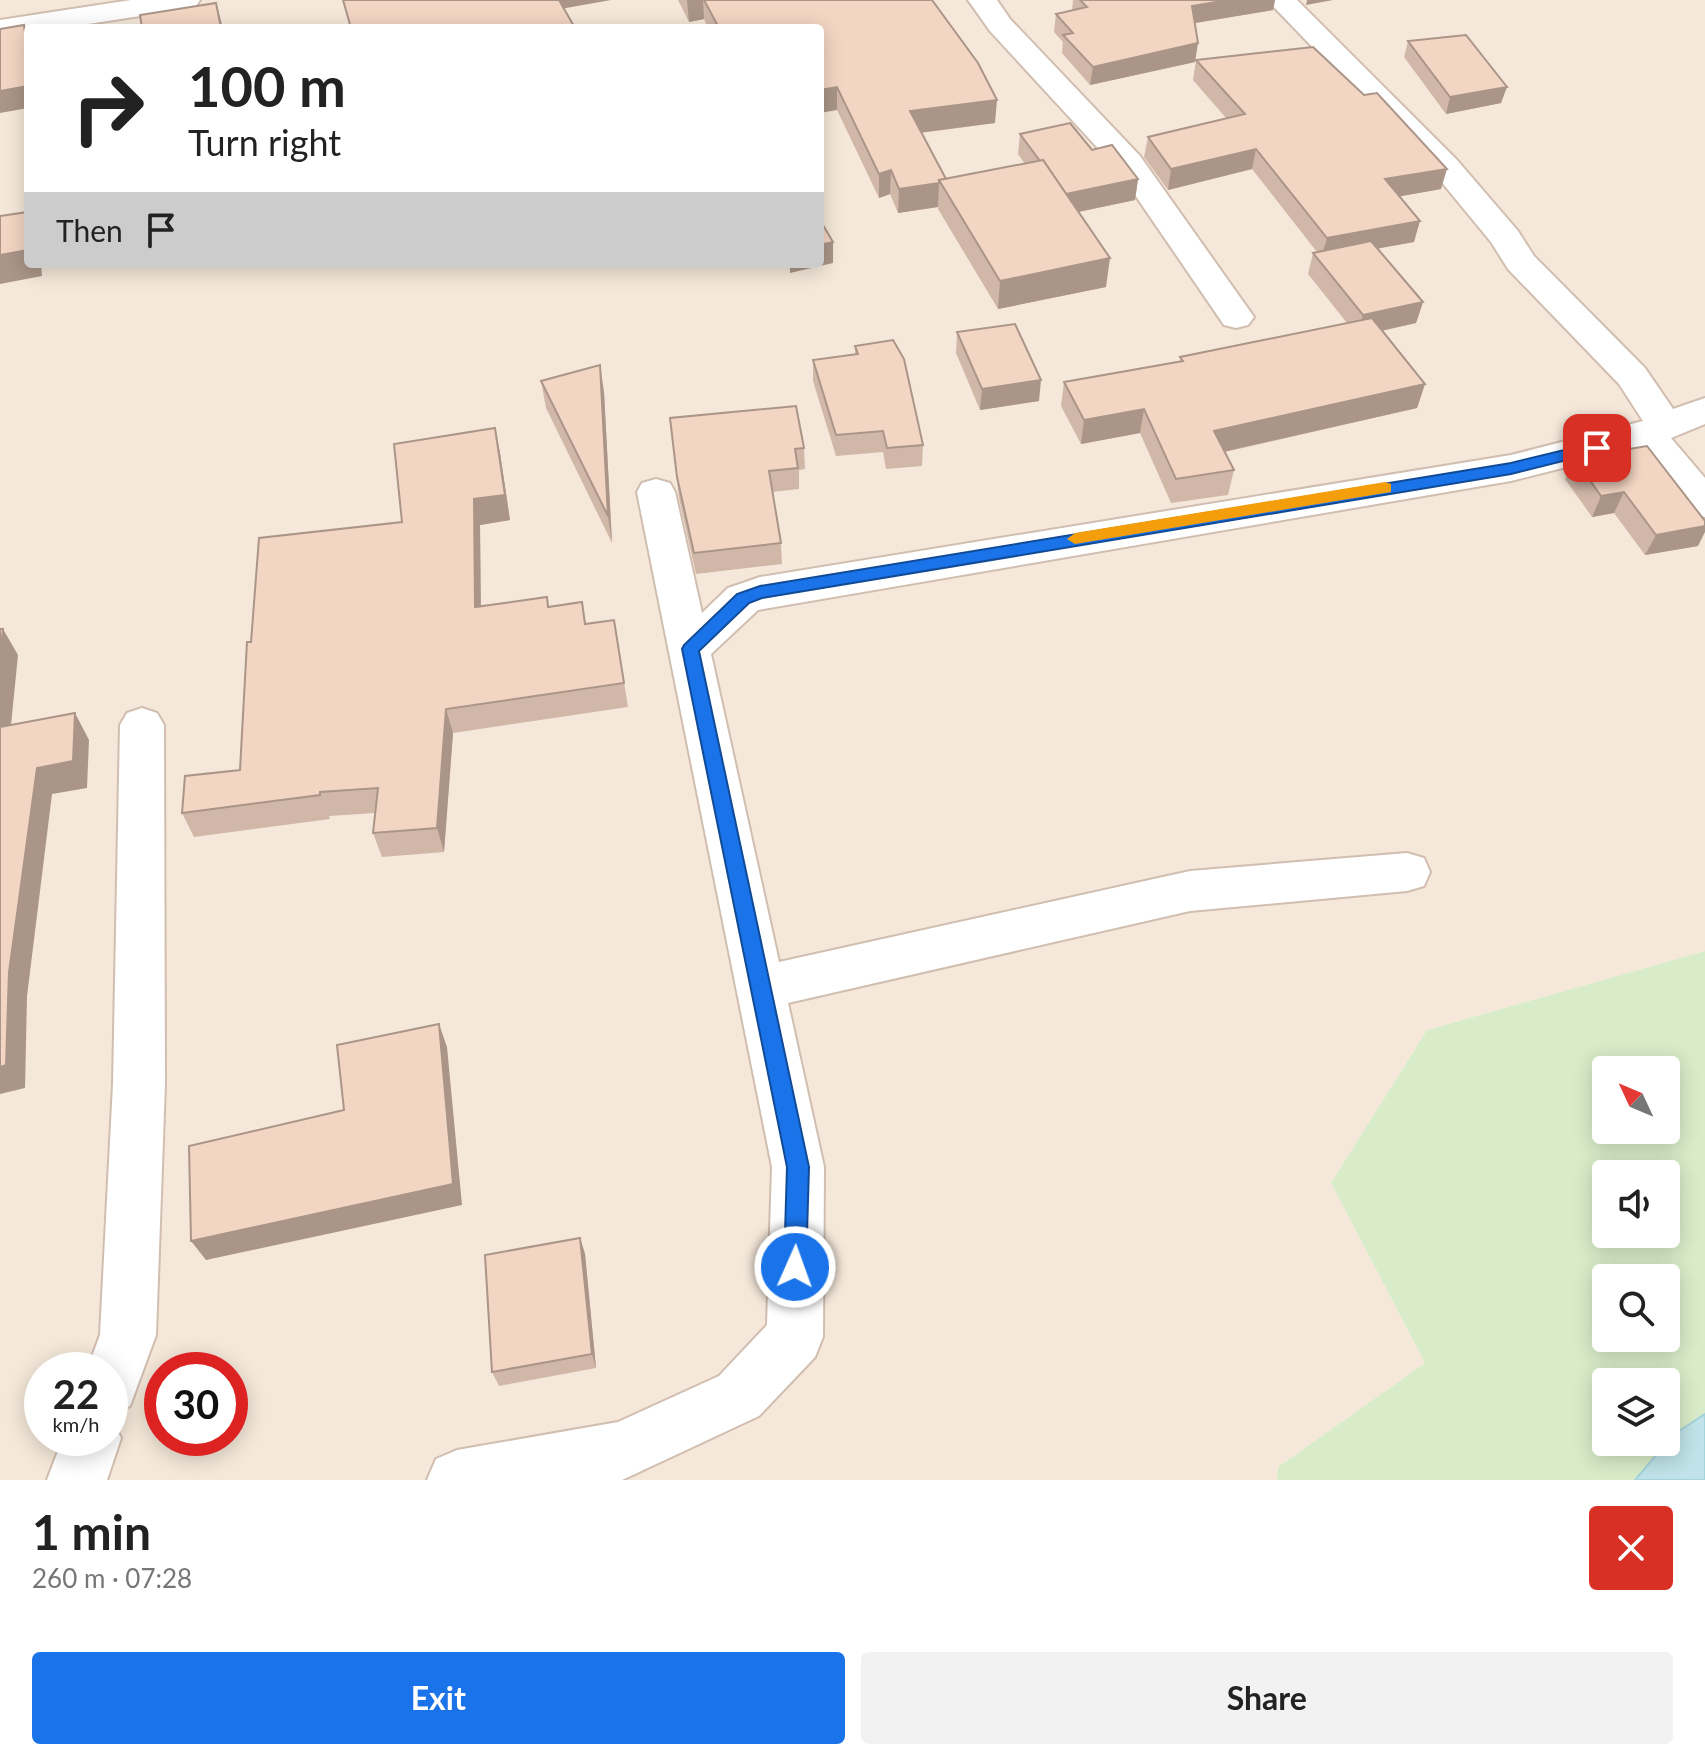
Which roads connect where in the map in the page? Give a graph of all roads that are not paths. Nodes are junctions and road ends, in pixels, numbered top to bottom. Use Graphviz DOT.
graph roads {
  1 [pos="186,0"];
  2 [pos="982,0"];
  3 [pos="1281,0"];
  4 [pos="55,24"];
  5 [pos="24,27"];
  6 [pos="0,29"];
  7 [pos="1236,317"];
  8 [pos="1705,410"];
  9 [pos="1656,430"];
  10 [pos="656,492"];
  11 [pos="1705,504"];
  12 [pos="690,649"];
  13 [pos="142,725"];
  14 [pos="1407,872"];
  15 [pos="760,988"];
  16 [pos="122,1352"];
  17 [pos="86,1456"];
  18 [pos="77,1480"];
  19 [pos="457,1480"];
  1 -- 4 [label="street"];
  2 -- 7 [label="street"];
  3 -- 9 [label="street"];
  5 -- 6 [label="street"];
  8 -- 9 [label="street"];
  9 -- 11 [label="street"];
  9 -- 12 [label="street"];
  10 -- 12 [label="street"];
  12 -- 15 [label="street"];
  13 -- 16 [label="street"];
  14 -- 15 [label="street"];
  15 -- 19 [label="street"];
  17 -- 18 [label="street"];
}
